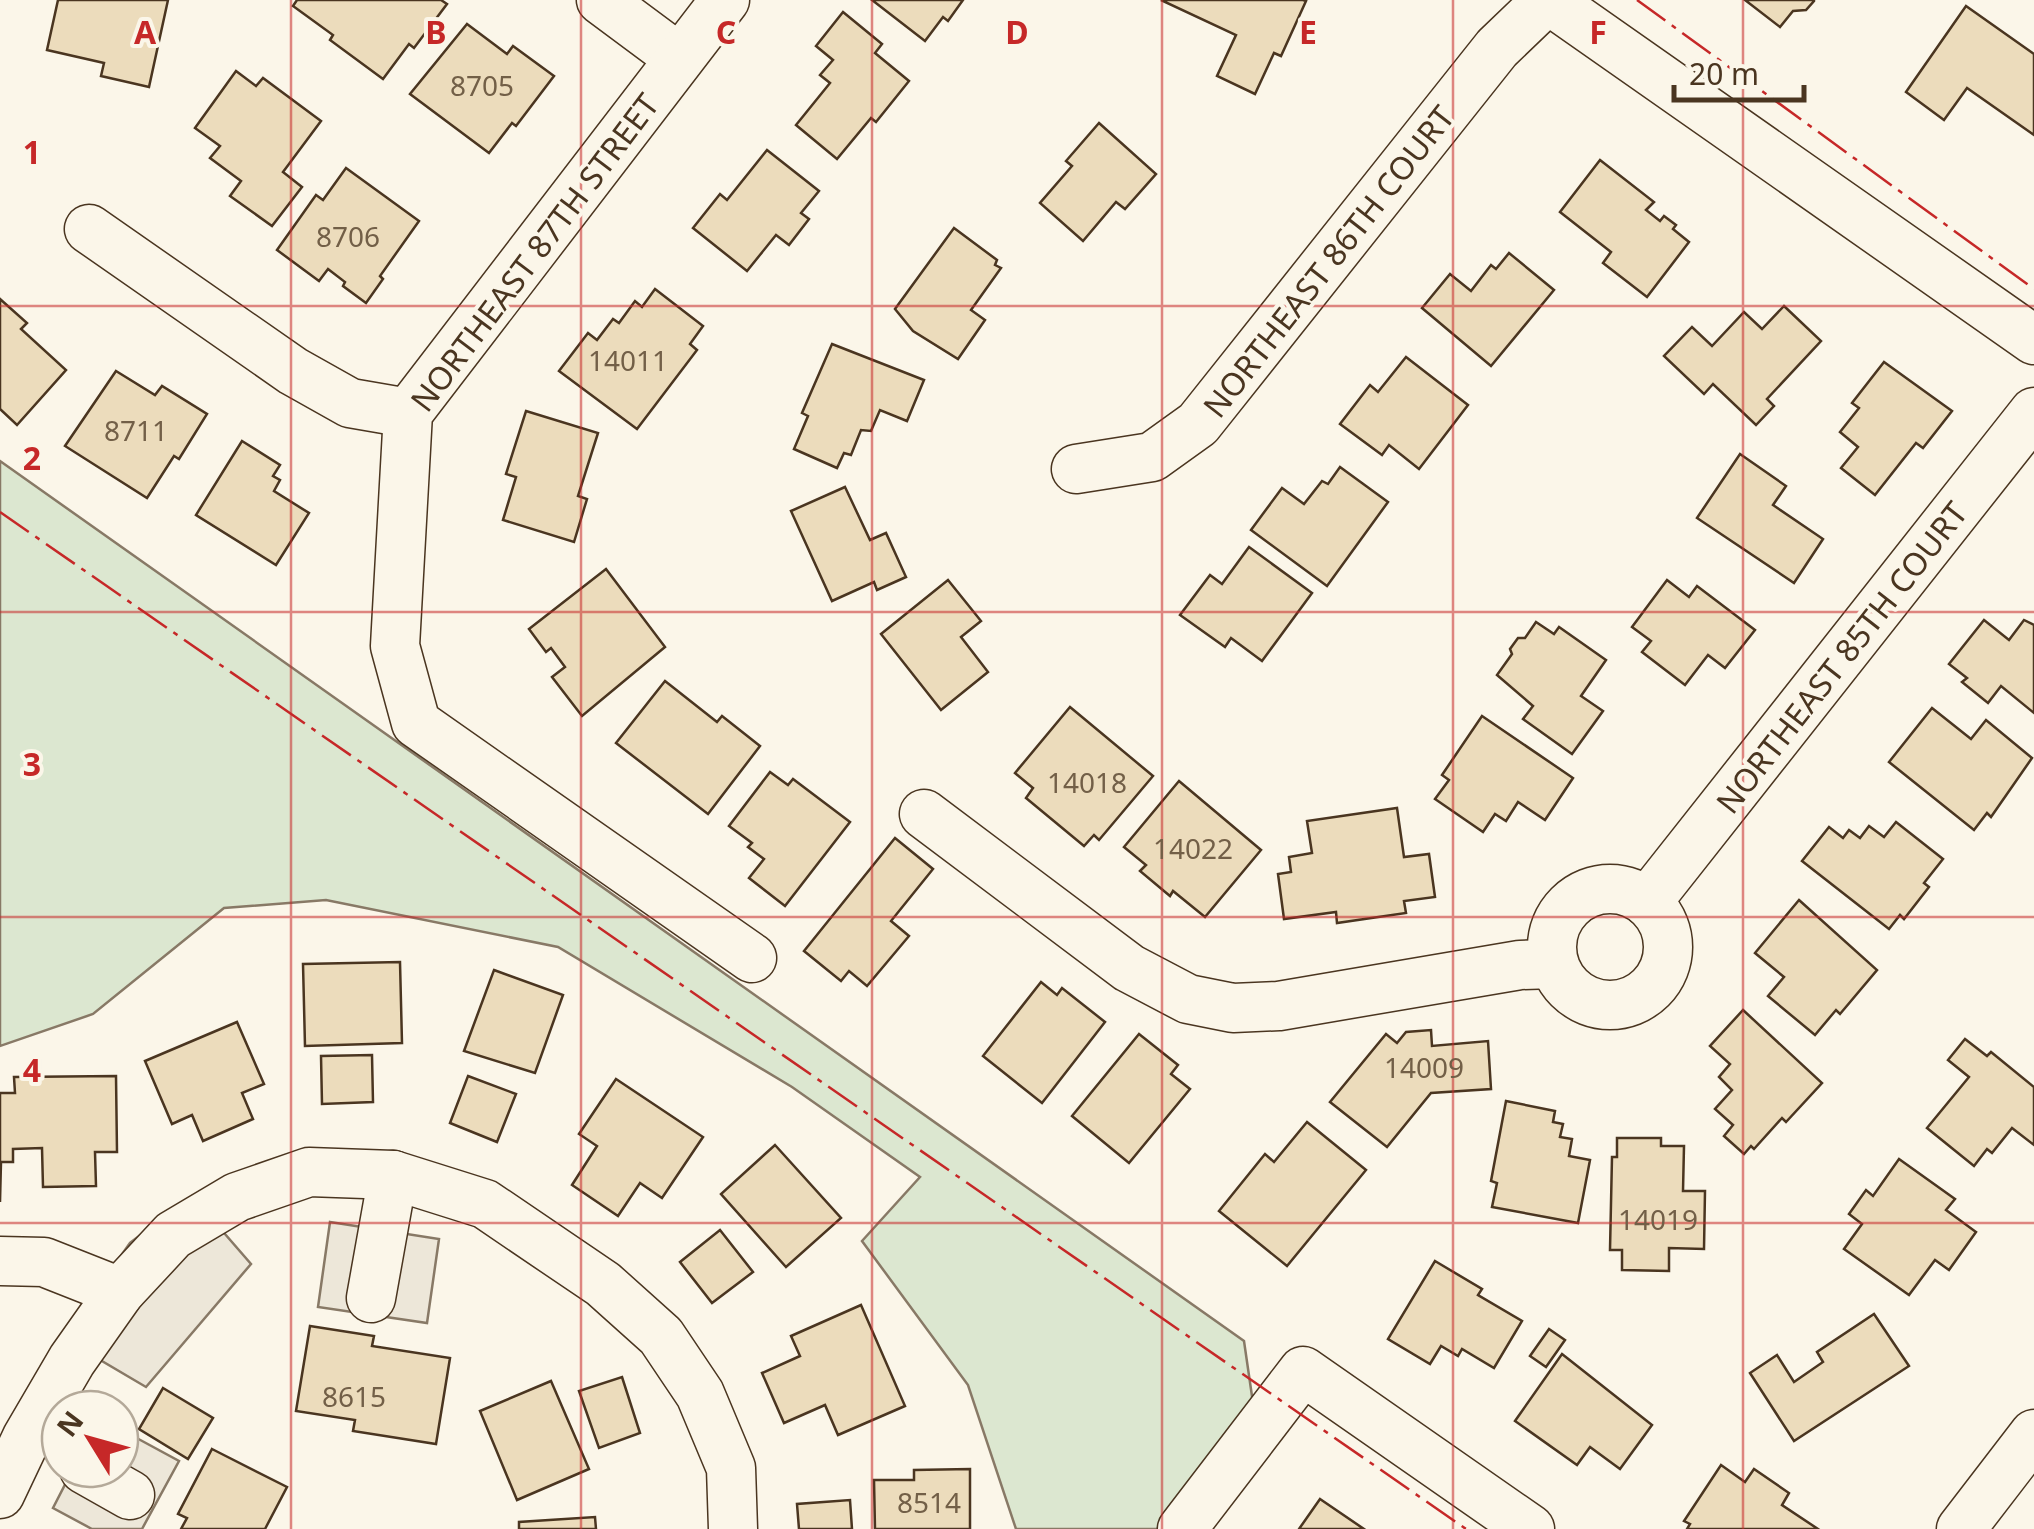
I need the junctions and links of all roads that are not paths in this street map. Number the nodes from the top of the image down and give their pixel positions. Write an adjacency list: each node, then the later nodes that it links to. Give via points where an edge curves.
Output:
1 (600, 0): 4 (street)
2 (725, 0): 4 (street, NORTHEAST 87TH STREET)
3 (1548, 0): 6 (street); 9 (street, NORTHEAST 86TH COURT, via 1497,48 1198,424 1152,457)
4 (679, 58): 8 (street, NORTHEAST 87TH STREET)
5 (90, 229): 8 (street, via 293,371 350,403)
6 (2034, 340)
7 (2034, 412): 11 (street, NORTHEAST 85TH COURT)
8 (408, 414): 12 (street, NORTHEAST 87TH STREET, via 395,646 416,723)
9 (1076, 470)
10 (924, 814): 13 (street, via 1129,968 1188,999 1233,1008 1280,1006)
11 (1648, 902): 13 (street, via 1612,888 1578,898 1556,928); 13 (street, via 1668,936 1668,956 1648,991 1611,1005 1591,1002 1562,980)
12 (752, 958)
13 (1554, 964)
14 (393, 1176): 16 (street, via 309,1172 238,1197 174,1235); 17 (street); 22 (street, via 485,1204 603,1284 661,1336 700,1394 731,1468)
15 (0, 1261): 16 (street, via 44,1262)
16 (120, 1292): 19 (street, via 72,1360)
17 (372, 1298)
18 (2034, 1434): 25 (street)
19 (19, 1462)
20 (118, 1489): 21 (street)
21 (130, 1496)
22 (733, 1529)
23 (1182, 1529): 24 (street, via 1304,1370)
24 (1530, 1529)
25 (1961, 1529)

